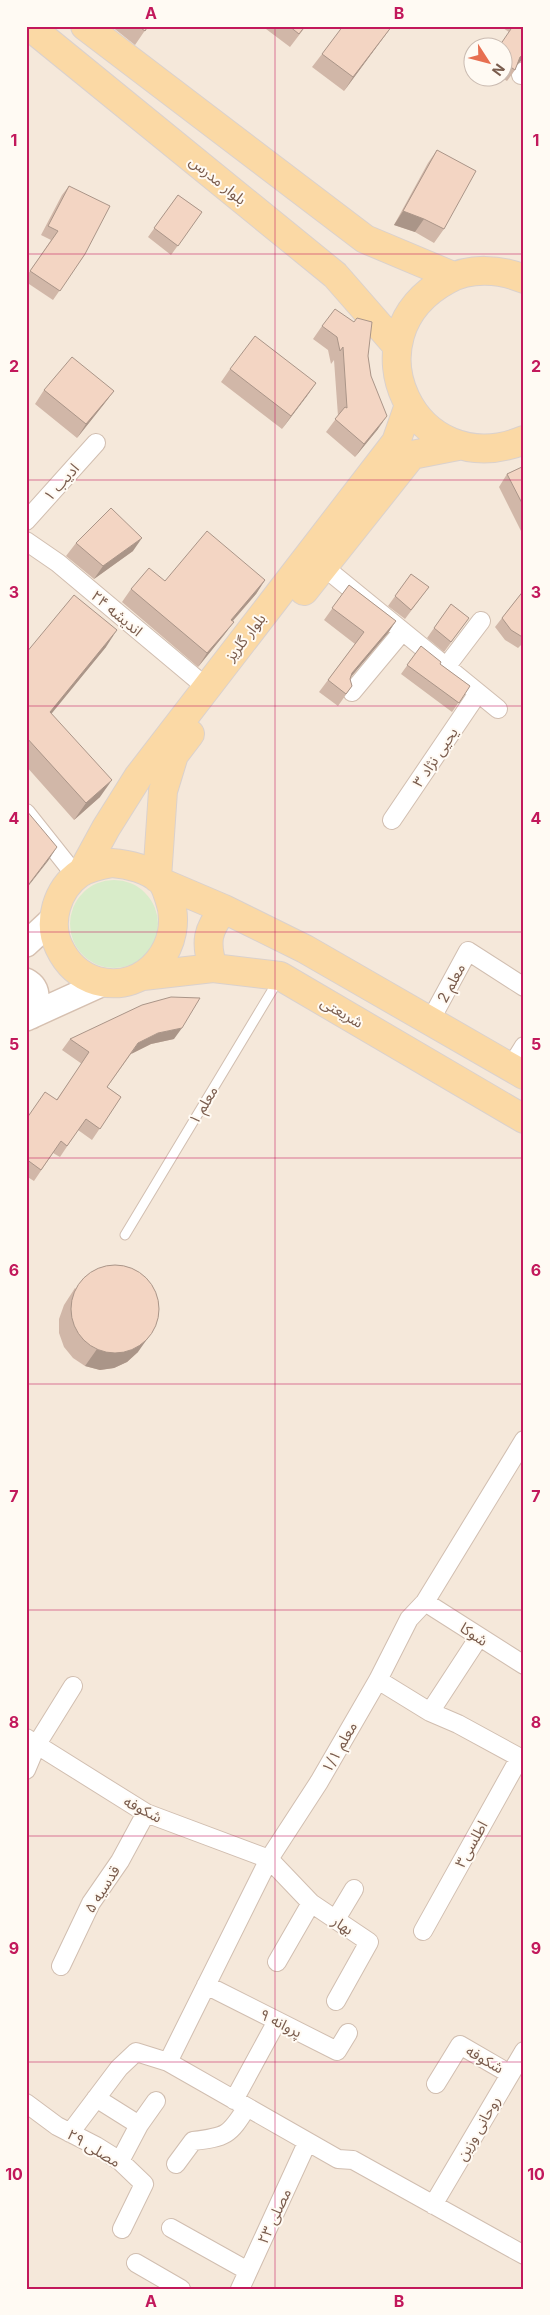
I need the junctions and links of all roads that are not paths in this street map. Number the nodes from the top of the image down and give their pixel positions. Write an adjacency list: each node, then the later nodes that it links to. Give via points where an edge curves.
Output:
1 (29, 26): 5 (main road, بلوار مدرس, via 335,275)
2 (85, 26): 3 (main road, via 365,239)
3 (453, 276): 4 (main road, via 476,271 500,271); 5 (main road, via 416,304 404,324)
4 (524, 279)
5 (397, 346): 6 (main road, via 396,371)
6 (409, 405): 9 (main road, via 416,417 435,435); 16 (main road, بلوار گلریز, via 396,442)
7 (524, 440): 9 (main road, via 508,447 484,450)
8 (96, 443): 10 (street, ادیب ۱)
9 (458, 446): 12 (main road, بلوار گلریز, via 412,456)
10 (26, 521)
11 (26, 541): 16 (street, اندیشه ۲۴)
12 (324, 567): 14 (street); 23 (main road, بلوار گلریز, via 174,755 163,791)
13 (481, 621): 15 (street)
14 (402, 632): 15 (street); 17 (street)
15 (446, 667): 18 (street)
16 (206, 687): 22 (main road, بلوار گلریز, via 138,777)
17 (352, 692)
18 (478, 693): 19 (street); 21 (street, یحیی نژاد ۳)
19 (498, 709)
20 (26, 814): 22 (street)
21 (392, 820)
22 (79, 874): 23 (main road, via 96,865 128,864); 25 (main road, via 61,896)
23 (160, 880): 24 (main road); 28 (main road, via 172,912 172,937 156,966)
24 (224, 909): 27 (main road, via 208,937); 34 (main road, via 305,949)
25 (54, 919): 26 (main road); 31 (main road, via 54,932 63,955 80,973)
26 (26, 944)
27 (213, 968): 28 (main road, شریعتی); 29 (main road, شریعتی)
28 (143, 976): 31 (main road, via 123,982)
29 (280, 976): 36 (main road, شریعتی); 37 (lane, معلم ۱)
30 (26, 981): 33 (main road, via 36,993 37,1002)
31 (103, 982): 33 (main road)
32 (524, 988): 34 (street, معلم 2, via 468,951)
33 (29, 1017)
34 (430, 1021): 35 (main road)
35 (519, 1062)
36 (524, 1118)
37 (125, 1235)
38 (524, 1440): 39 (street, معلم ۱/۱)
39 (425, 1602): 40 (street, شوکا); 42 (street, معلم ۱/۱, via 409,1619)
40 (479, 1638): 41 (street, شوکا); 44 (street)
41 (523, 1664)
42 (378, 1680): 44 (street); 49 (street, معلم ۱/۱, via 319,1782)
43 (73, 1686): 45 (street)
44 (430, 1712): 46 (street)
45 (32, 1741): 47 (street); 48 (street, شکوفه)
46 (522, 1759): 53 (street, اطلسی۳)
47 (26, 1770)
48 (146, 1813): 49 (street, شکوفه); 55 (street, قدسیه ۵, via 120,1861 91,1903)
49 (269, 1859): 51 (street, بهار); 56 (street, معلم ۱/۱)
50 (354, 1889): 52 (street)
51 (312, 1903): 52 (street, بهار); 54 (street)
52 (336, 1919): 57 (street, بهار, via 369,1942)
53 (423, 1931)
54 (277, 1962)
55 (61, 1966)
56 (206, 1985): 58 (street, پروانه ۹); 61 (street, معلم ۱/۱)
57 (336, 2001)
58 (277, 2021): 59 (street, پروانه ۹, via 337,2051); 67 (street)
59 (348, 2033)
60 (524, 2051): 62 (street, روحانی وزین)
61 (168, 2062): 64 (street, via 136,2052); 67 (street)
62 (510, 2074): 63 (street, شکوفه, via 460,2045); 73 (street, روحانی وزین)
63 (436, 2084)
64 (96, 2098): 68 (street); 69 (street)
65 (156, 2101): 68 (street)
66 (26, 2103): 69 (street, مصلی ۲۹)
67 (240, 2103): 70 (street); 72 (street, via 234,2129 219,2138 193,2141)
68 (139, 2126): 71 (street)
69 (70, 2133): 71 (street, مصلی ۲۹)
70 (307, 2143): 73 (street, via 338,2159 353,2160); 78 (street, مصلی ۲۳)
71 (120, 2162): 75 (street, مصلی ۲۹, via 144,2184)
72 (176, 2164)
73 (433, 2205): 76 (street)
74 (171, 2228): 78 (street)
75 (122, 2229)
76 (524, 2255)
77 (136, 2263): 79 (street)
78 (248, 2272): 80 (street, مصلی ۲۳)
79 (181, 2289)
80 (240, 2289)

